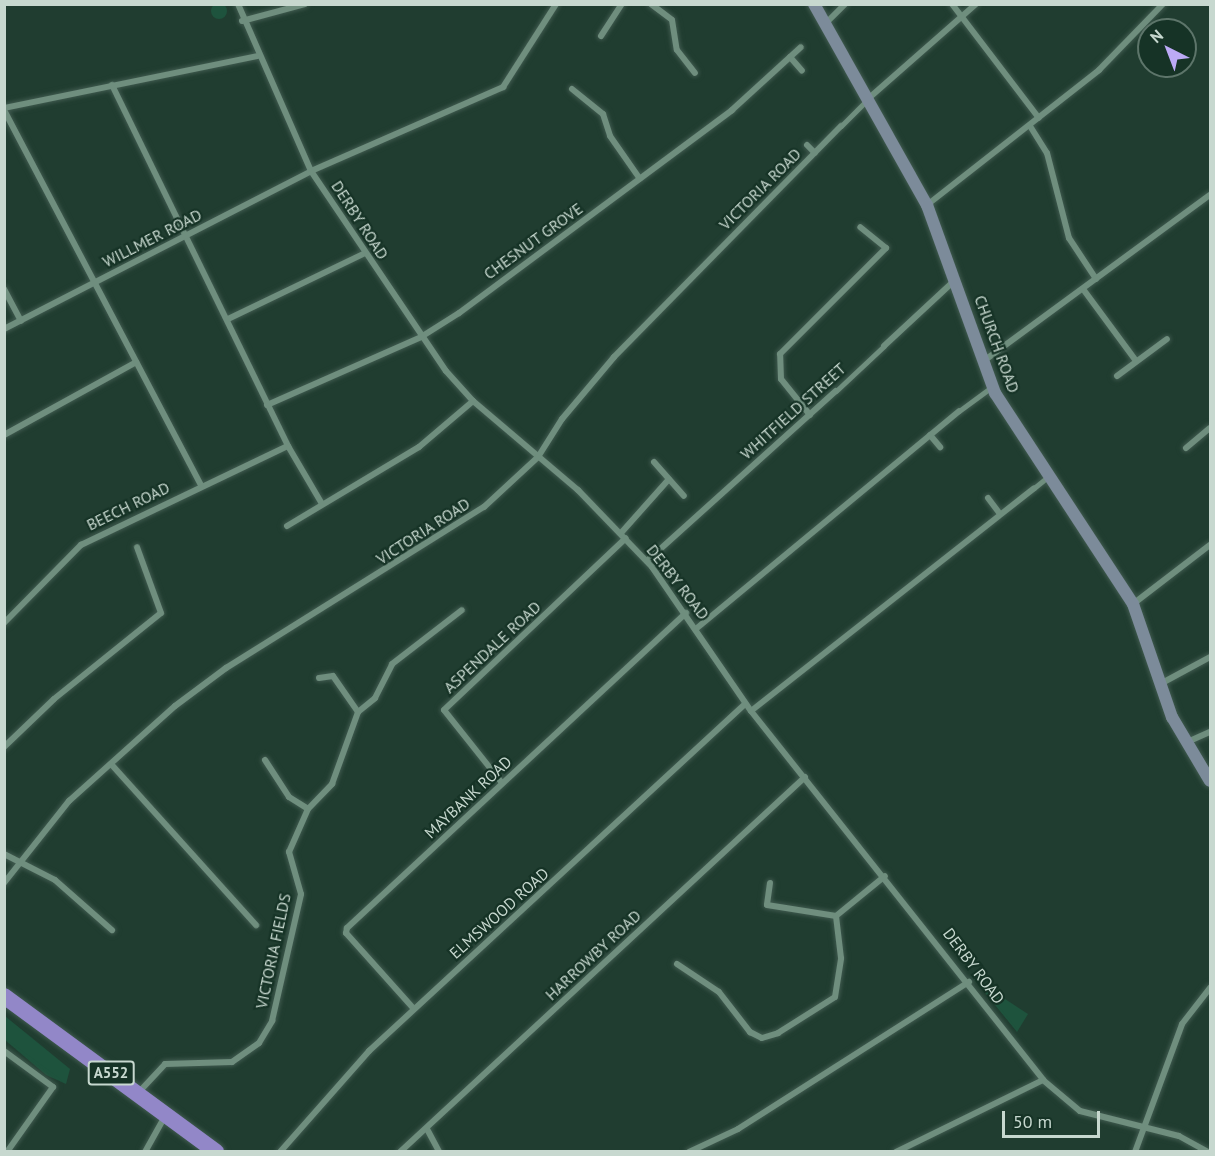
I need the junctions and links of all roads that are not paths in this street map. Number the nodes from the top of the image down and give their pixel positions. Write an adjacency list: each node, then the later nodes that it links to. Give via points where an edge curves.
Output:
1 (238, 4): 12 (street, DERBY ROAD)
2 (305, 4): 12 (street)
3 (556, 4): 29 (street, WILLMER ROAD, via 503,87)
4 (622, 4): 14 (street)
5 (651, 4): 19 (street, via 672,20 677,50)
6 (814, 4): 13 (main road, CHURCH ROAD)
7 (845, 4): 13 (street)
8 (952, 4): 11 (street)
9 (976, 4): 11 (street)
10 (1163, 4): 24 (street, via 1125,47)
11 (963, 18): 22 (street); 24 (street)
12 (242, 21): 16 (street, DERBY ROAD)
13 (823, 25): 22 (main road, CHURCH ROAD)
14 (601, 36)
15 (801, 46): 17 (street, CHESNUT GROVE)
16 (258, 56): 20 (street); 29 (street, DERBY ROAD)
17 (790, 57): 18 (street); 30 (street, CHESNUT GROVE, via 732,110)
18 (802, 70)
19 (695, 73)
20 (112, 85): 23 (street); 34 (street)
21 (572, 89): 30 (street, via 603,114 610,136)
22 (869, 98): 25 (street); 32 (main road, CHURCH ROAD)
23 (4, 109): 38 (street)
24 (1039, 118): 26 (street)
25 (841, 126): 28 (street, VICTORIA ROAD)
26 (1030, 126): 32 (street); 36 (street, via 1047,153 1070,238)
27 (807, 145): 28 (street, VICTORIA ROAD)
28 (815, 153): 63 (street, VICTORIA ROAD, via 614,357 562,419)
29 (312, 171): 34 (street, WILLMER ROAD); 35 (street, DERBY ROAD)
30 (640, 178): 44 (street, CHESNUT GROVE)
31 (1210, 195): 36 (street)
32 (927, 205): 37 (main road, CHURCH ROAD)
33 (860, 226): 56 (street, via 886,248 780,354 781,379)
34 (188, 235): 38 (street, WILLMER ROAD); 41 (street)
35 (365, 253): 41 (street); 44 (street, DERBY ROAD)
36 (1096, 279): 40 (street)
37 (956, 280): 46 (street, WHITFIELD STREET); 47 (main road, CHURCH ROAD)
38 (95, 283): 42 (street, WILLMER ROAD); 49 (street)
39 (4, 289): 42 (street)
40 (1083, 289): 47 (street); 48 (street)
41 (228, 319): 54 (street)
42 (21, 321): 43 (street, WILLMER ROAD)
43 (4, 329)
44 (421, 337): 53 (street, DERBY ROAD); 54 (street, CHESNUT GROVE)
45 (1167, 339): 48 (street)
46 (884, 346): 52 (street, WHITFIELD STREET)
47 (985, 360): 51 (main road, CHURCH ROAD)
48 (1136, 361): 50 (street)
49 (136, 362): 58 (street); 67 (street)
50 (1117, 376)
51 (993, 386): 55 (street); 65 (main road, CHURCH ROAD)
52 (836, 391): 56 (street, WHITFIELD STREET)
53 (473, 401): 63 (street, DERBY ROAD); 71 (street, via 419,447)
54 (267, 405): 60 (street)
55 (959, 411): 59 (street)
56 (810, 415): 77 (street, WHITFIELD STREET)
57 (1210, 428): 62 (street)
58 (4, 435)
59 (930, 435): 61 (street); 82 (street)
60 (288, 446): 67 (street, BEECH ROAD); 71 (street)
61 (940, 447)
62 (1186, 448)
63 (538, 458): 74 (street, DERBY ROAD); 93 (street, VICTORIA ROAD, via 484,507 226,668)
64 (654, 462): 66 (street)
65 (1048, 476): 68 (street); 78 (main road, CHURCH ROAD, via 1097,542)
66 (669, 479): 69 (street); 74 (street)
67 (201, 486): 81 (street, BEECH ROAD, via 81,545)
68 (1034, 488): 72 (street)
69 (684, 496)
70 (988, 498): 72 (street)
71 (322, 504): 73 (street)
72 (1000, 514): 87 (street)
73 (287, 526)
74 (623, 536): 77 (street, DERBY ROAD); 96 (street, ASPENDALE ROAD, via 444,710)
75 (1210, 545): 78 (street)
76 (137, 547): 91 (street, via 161,613 54,699)
77 (647, 561): 80 (street, DERBY ROAD)
78 (1133, 604): 85 (main road, CHURCH ROAD)
79 (462, 610): 88 (street, VICTORIA FIELDS, via 402,651 375,698)
80 (686, 613): 82 (street, DERBY ROAD); 96 (street, MAYBANK ROAD)
81 (4, 623)
82 (697, 628): 86 (street, DERBY ROAD)
83 (1210, 657): 85 (street)
84 (319, 678): 88 (street, via 333,676)
85 (1162, 683): 90 (main road, CHURCH ROAD)
86 (745, 704): 87 (street, DERBY ROAD); 110 (street, ELMSWOOD ROAD)
87 (750, 711): 94 (street, DERBY ROAD)
88 (358, 712): 97 (street, VICTORIA FIELDS, via 332,784)
89 (1210, 732): 90 (street)
90 (1185, 743): 95 (main road, CHURCH ROAD)
91 (4, 747)
92 (265, 760): 97 (street, via 289,797)
93 (111, 764): 99 (street, VICTORIA ROAD); 104 (street)
94 (804, 777): 100 (street, DERBY ROAD); 115 (street, HARROWBY ROAD)
95 (1210, 781)
96 (502, 783): 110 (street, MAYBANK ROAD, via 347,927 346,933)
97 (308, 809): 113 (street, VICTORIA FIELDS, via 289,852 301,894 272,1021 240,1058 165,1064)
98 (4, 854): 99 (street)
99 (18, 860): 101 (street, VICTORIA ROAD); 105 (street, via 55,880)
100 (885, 876): 103 (street); 107 (street, DERBY ROAD)
101 (4, 883)
102 (771, 883): 103 (street, via 767,905)
103 (836, 916): 106 (street, via 841,958 835,997 778,1034 762,1038 750,1032 719,992)
104 (256, 925)
105 (112, 930)
106 (677, 964)
107 (969, 982): 112 (street, DERBY ROAD); 123 (street, via 738,1129)
108 (1210, 988): 116 (street, via 1182,1024)
109 (4, 996): 113 (highway, A552)
110 (414, 1009): 120 (street, ELMSWOOD ROAD, via 330,1091)
111 (4, 1051): 117 (street, via 53,1087)
112 (1043, 1080): 116 (street, DERBY ROAD, via 1080,1111); 124 (street)
113 (139, 1092): 114 (highway, A552)
114 (167, 1113): 118 (street); 119 (highway, A552)
115 (427, 1129): 121 (street, HARROWBY ROAD); 122 (street)
116 (1147, 1129): 125 (street); 126 (street, DERBY ROAD)
117 (7, 1152)
118 (145, 1152)
119 (216, 1152)
120 (280, 1152)
121 (400, 1152)
122 (439, 1152)
123 (688, 1152)
124 (896, 1152)
125 (1135, 1152)
126 (1208, 1152)

